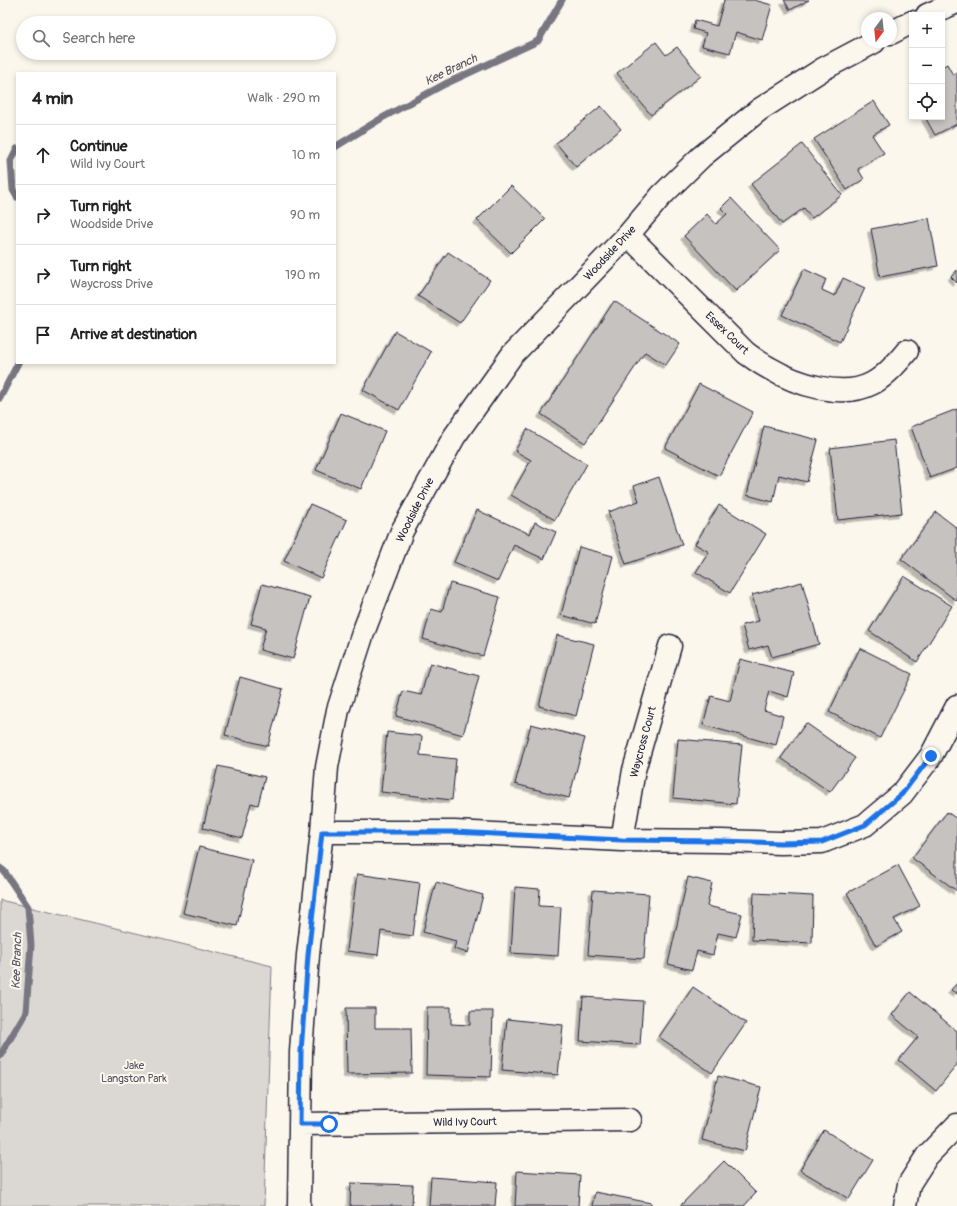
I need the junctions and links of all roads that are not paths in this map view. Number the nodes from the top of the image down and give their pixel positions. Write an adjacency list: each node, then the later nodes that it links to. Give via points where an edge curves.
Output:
1 (957, 2): 2 (street)
2 (934, 12)
3 (909, 24): 4 (street)
4 (897, 30)
5 (863, 48): 6 (street, Woodside Drive, via 823,69 759,110 701,157)
6 (628, 235): 7 (street, Essex Court, via 746,353 792,380 835,390 853,390 872,384 894,367); 10 (street, Woodside Drive, via 512,355 454,437 402,531 363,633 338,710 327,767)
7 (907, 351)
8 (670, 646): 11 (street, Waycross Court, via 634,770)
9 (957, 706): 11 (street, via 931,756 902,794 865,825 822,842)
10 (322, 832): 11 (street, via 454,832); 13 (street, Woodside Drive, via 308,955 301,1052)
11 (622, 840)
12 (630, 1120): 13 (street, Wild Ivy Court)
13 (300, 1124): 15 (street, Woodside Drive)
14 (957, 1125): 16 (street, via 927,1156 909,1184)
15 (299, 1206)
16 (905, 1206)

